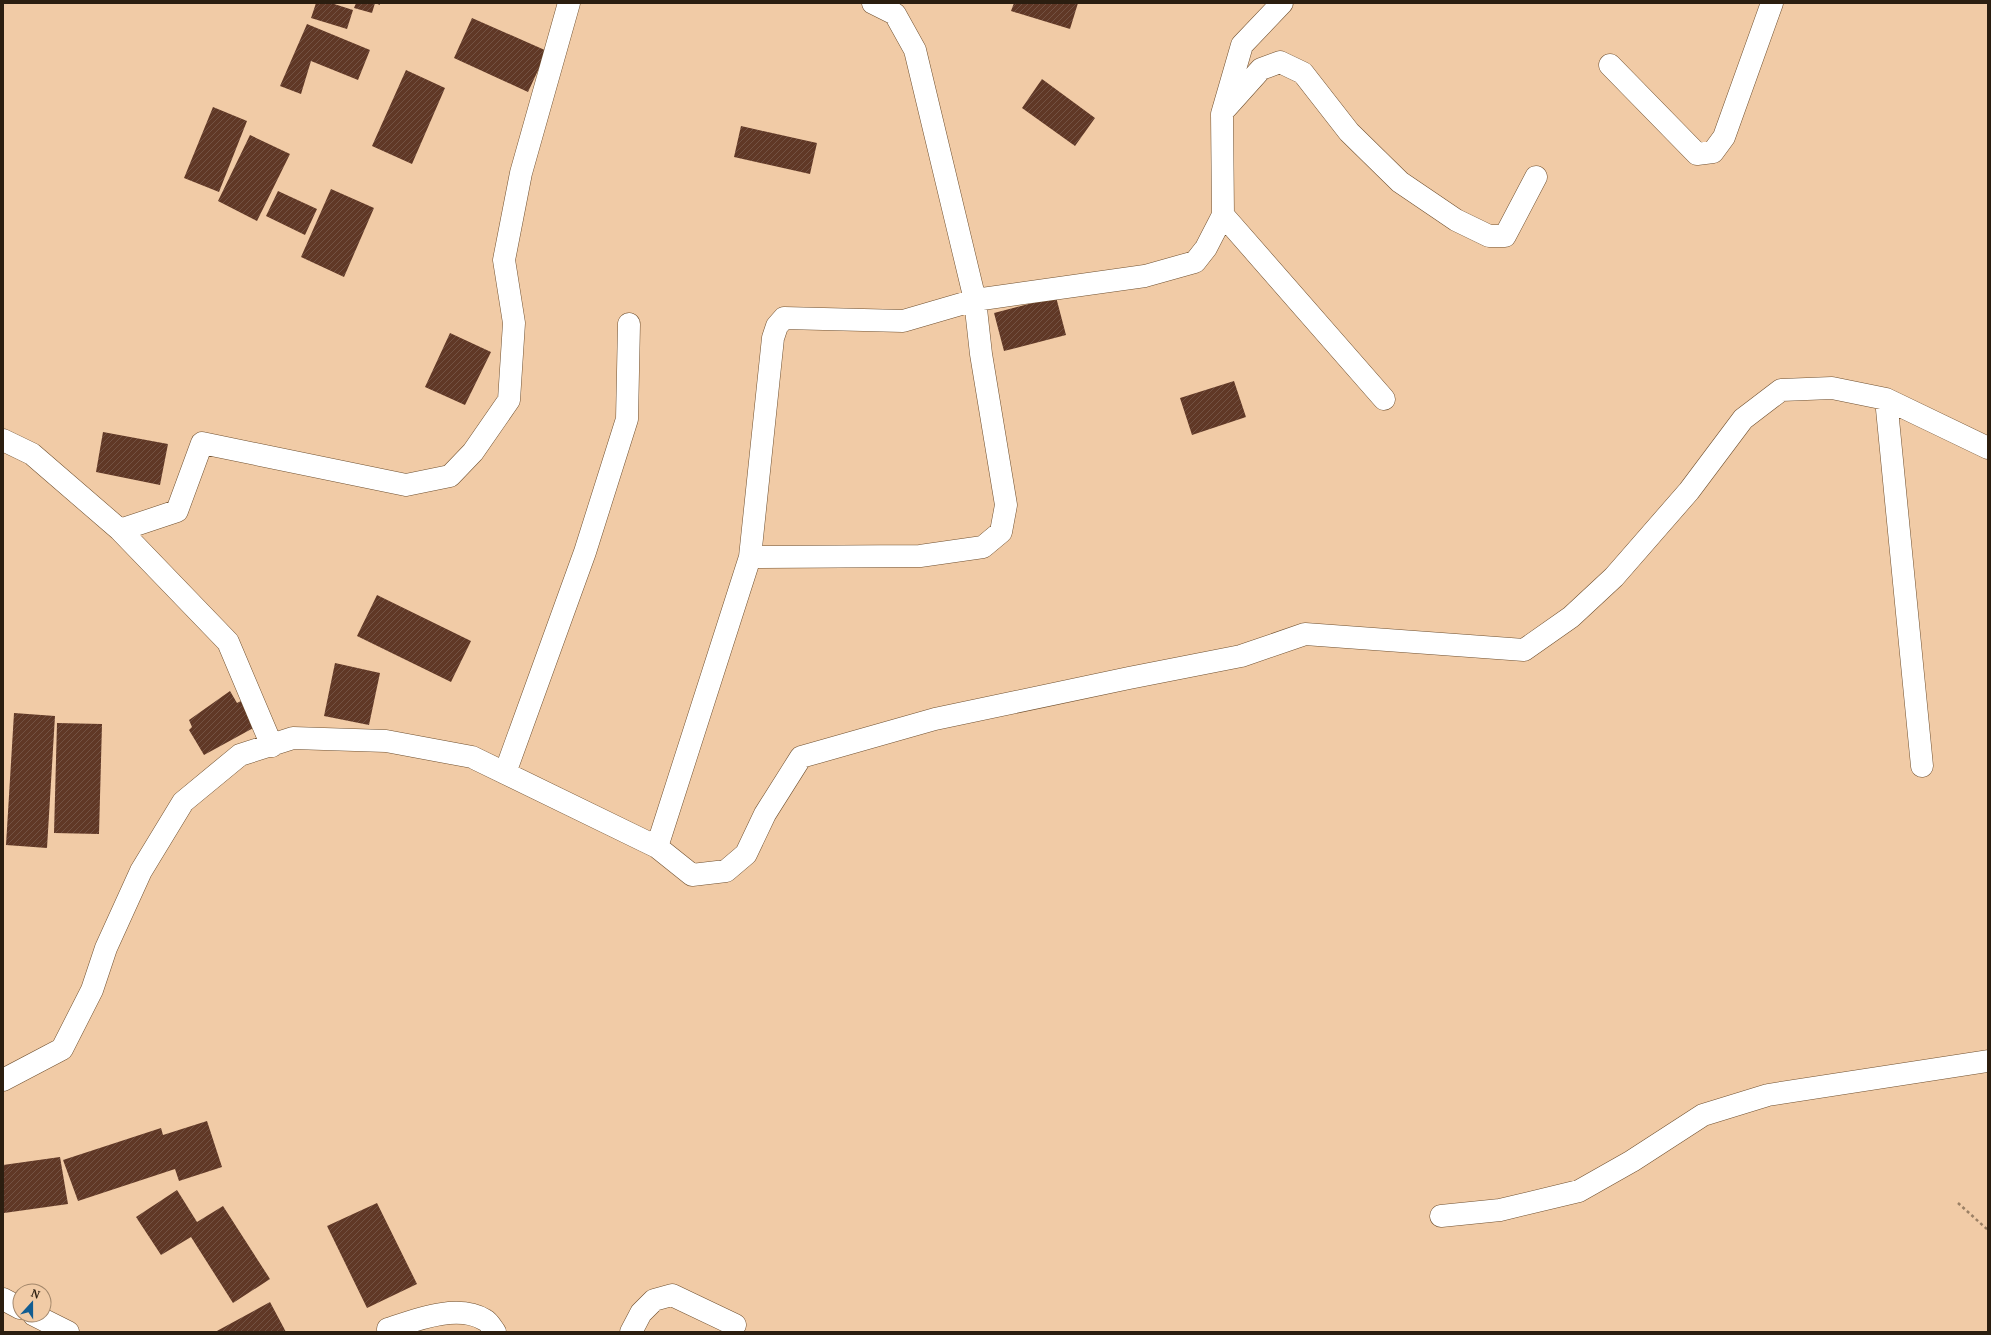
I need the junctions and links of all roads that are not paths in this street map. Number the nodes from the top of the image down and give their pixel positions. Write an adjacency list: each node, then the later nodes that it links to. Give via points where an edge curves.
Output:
1 (569, 3): 15 (street, via 521,173 504,260 514,323 509,400 473,452 450,476 406,485 202,443 177,511)
2 (873, 3): 9 (street, via 895,14 915,50)
3 (1282, 3): 6 (street, via 1242,45)
4 (1772, 3): 5 (street, via 1724,137 1713,152 1697,154)
5 (1610, 65)
6 (1222, 114): 7 (street, via 1260,69 1280,62 1303,73 1349,132 1400,182 1456,220 1489,236 1505,236); 8 (street)
7 (1536, 177)
8 (1223, 215): 9 (street, via 1206,248 1194,262 1144,276); 11 (street)
9 (975, 300): 16 (street, via 902,321 784,318 773,338); 16 (street, via 981,354 1006,505 1001,532 983,548 920,556)
10 (629, 324): 19 (street, via 626,419 585,552)
11 (1384, 399)
12 (1886, 399): 14 (street); 18 (street); 20 (street, via 1832,388 1781,390 1743,419 1689,491 1614,577 1571,617 1524,650 1305,634 1241,656 935,719 801,757 765,814 746,854 726,871 692,875)
13 (3, 440): 15 (street, via 32,454)
14 (1988, 448)
15 (120, 530): 17 (street, via 228,642)
16 (750, 557): 20 (street)
17 (272, 746): 19 (street, via 292,738 386,741 472,757); 22 (street, via 240,755 183,802 141,871 106,948 92,990 62,1049)
18 (1922, 766)
19 (505, 773): 20 (street)
20 (657, 847)
21 (1988, 1061): 23 (street, via 1768,1095 1703,1115 1632,1161 1579,1191 1500,1210)
22 (3, 1080)
23 (1441, 1216)
24 (50, 1323): 27 (street)
25 (735, 1325): 29 (street, via 672,1296 654,1300 641,1313)
26 (388, 1329): 28 (street, via 438,1313 468,1314 486,1320)
27 (68, 1332)
28 (495, 1332)
29 (631, 1332)

